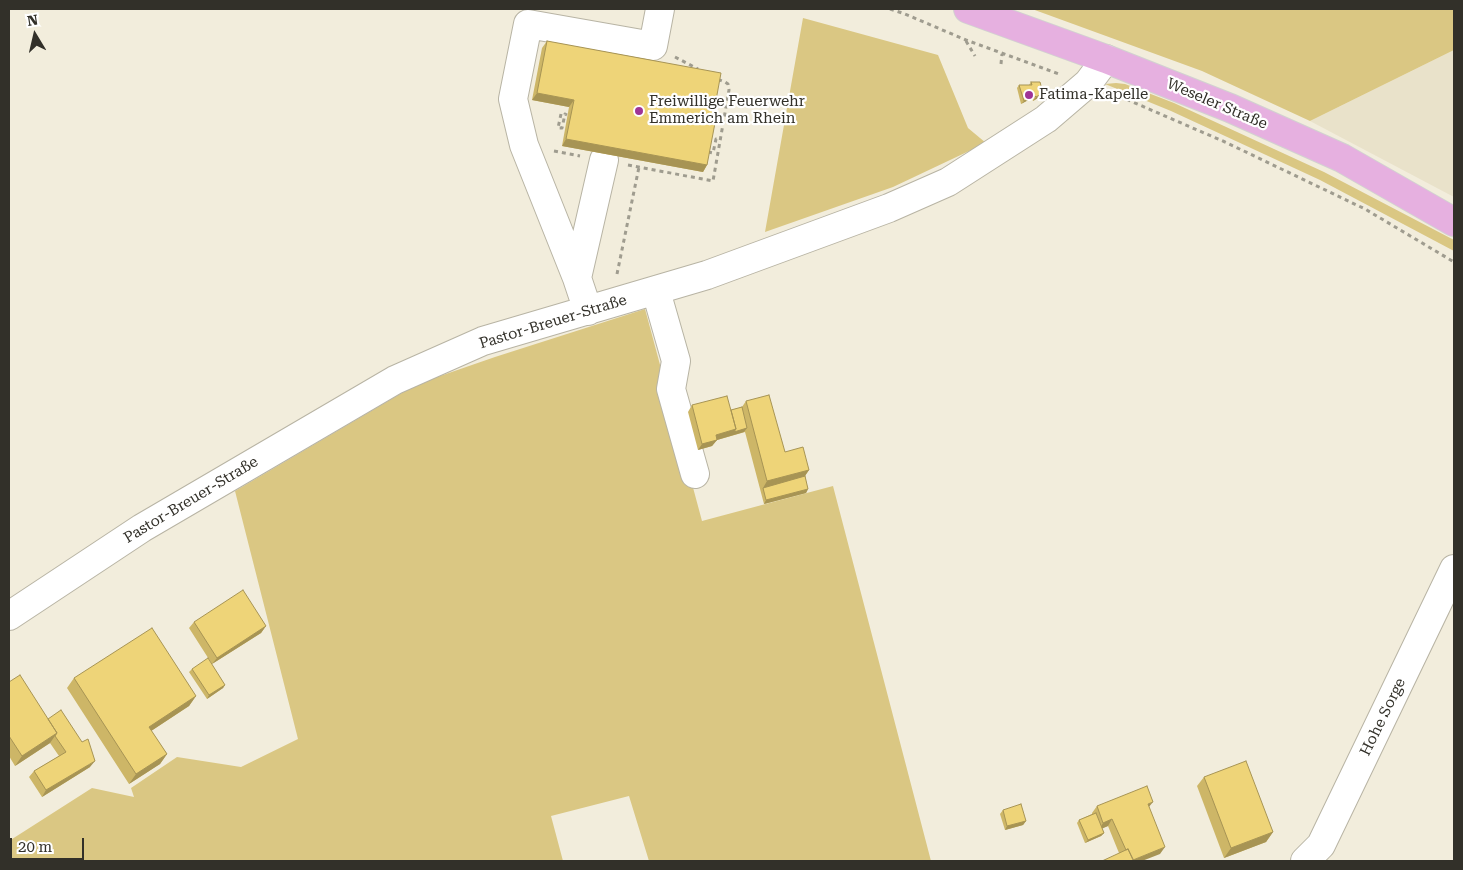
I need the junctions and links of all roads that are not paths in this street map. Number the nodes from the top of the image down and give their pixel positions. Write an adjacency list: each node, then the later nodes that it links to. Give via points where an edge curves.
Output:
1 (660, 9): 6 (street, via 653,46 528,24 513,99 524,145)
2 (968, 9): 3 (main road, Weseler Straße)
3 (1106, 59): 5 (main road, Weseler Straße, via 1230,108 1342,158); 7 (street, Pastor-Breuer-Straße, via 1088,83 1046,119 948,182 889,208)
4 (604, 160): 6 (street)
5 (1454, 222)
6 (577, 278): 8 (street)
7 (656, 291): 8 (street, Pastor-Breuer-Straße); 9 (street, via 676,361 671,389)
8 (588, 311): 11 (street, Pastor-Breuer-Straße, via 483,341 395,380 142,528)
9 (695, 474)
10 (1454, 569): 12 (street, Hohe Sorge, via 1321,846)
11 (9, 616)
12 (1306, 861)

